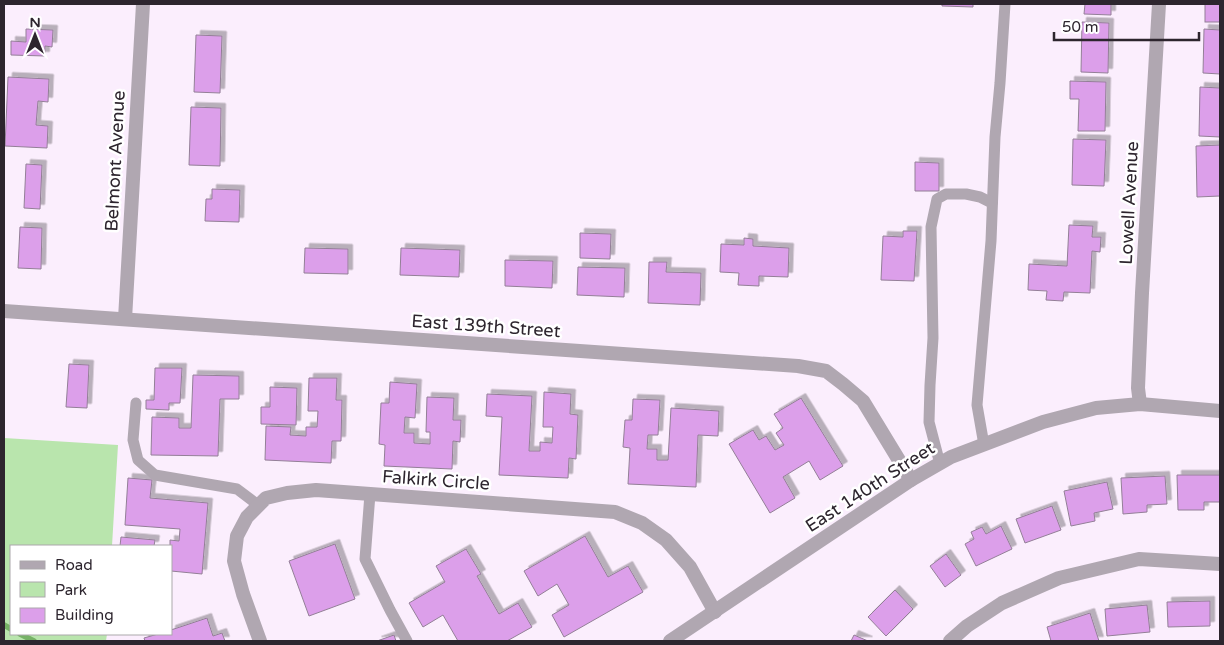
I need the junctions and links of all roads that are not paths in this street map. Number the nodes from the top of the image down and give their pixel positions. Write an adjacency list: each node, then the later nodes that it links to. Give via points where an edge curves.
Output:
1 (143, 4): 6 (street, Belmont Avenue)
2 (1004, 4): 4 (lane)
3 (1159, 4): 8 (street, Lowell Avenue, via 1142,293)
4 (992, 204): 10 (lane, via 977,405); 11 (lane, via 980,197 946,194 937,199 931,227 929,422)
5 (4, 311): 6 (street, East 139th Street)
6 (125, 320): 12 (street, East 139th Street, via 798,366 826,371 863,401)
7 (136, 403): 14 (lane, via 133,440 138,460 155,474 237,489)
8 (1140, 404): 9 (street); 10 (street, East 140th Street, via 1096,408 1043,422)
9 (1220, 411)
10 (984, 445): 11 (street, East 140th Street)
11 (940, 464): 12 (street, East 140th Street)
12 (911, 480): 16 (street, East 140th Street)
13 (370, 494): 14 (street, Falkirk Circle, via 316,490 287,493 266,498); 16 (street, Falkirk Circle, via 615,512 642,523 666,540 690,567); 18 (lane, via 365,559)
14 (258, 506): 17 (street, Falkirk Circle, via 247,517 237,536 234,561)
15 (1220, 564): 20 (street, via 1139,559 1058,578 1002,603)
16 (715, 612): 19 (street, East 140th Street)
17 (260, 641)
18 (407, 641)
19 (670, 641)
20 (950, 641)

